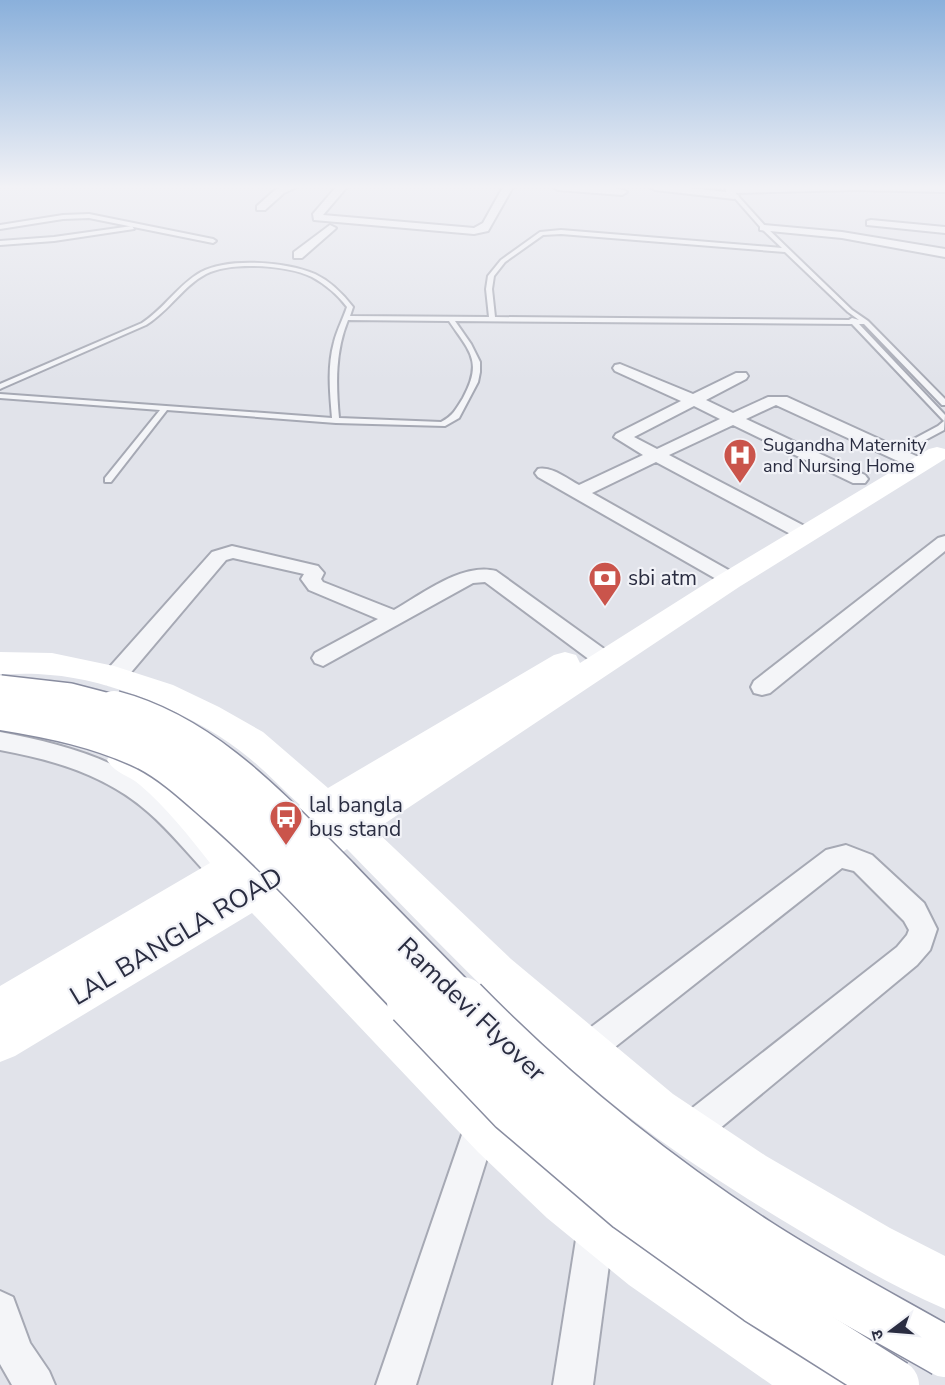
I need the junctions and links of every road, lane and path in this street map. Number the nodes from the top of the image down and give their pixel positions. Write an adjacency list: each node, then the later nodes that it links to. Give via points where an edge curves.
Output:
1 (302, 252): 4 (street)
2 (515, 252): 8 (lane, via 491,276)
3 (789, 252): 5 (lane)
4 (298, 255)
5 (850, 311): 9 (lane); 10 (lane)
6 (346, 318): 7 (lane); 13 (lane, via 350,307 345,300 311,275 270,267 222,267 203,273 155,318); 19 (lane, via 336,338 333,358)
7 (450, 318): 8 (lane); 19 (lane, via 477,362 475,382 454,418 441,424)
8 (492, 318): 9 (lane)
9 (853, 322): 10 (lane); 20 (lane)
10 (866, 322): 16 (lane)
11 (620, 368): 15 (street)
12 (741, 376): 15 (street)
13 (0, 387)
14 (0, 396): 17 (lane)
15 (693, 399): 18 (street); 22 (street, via 622,435 624,440)
16 (945, 402)
17 (163, 410): 19 (lane); 25 (lane)
18 (732, 419): 21 (street, via 773,400 782,400); 22 (street); 24 (street)
19 (336, 421)
20 (945, 421): 21 (lane)
21 (926, 454): 24 (main road); 27 (main road)
22 (657, 455): 26 (street); 27 (street)
23 (544, 472): 26 (street)
24 (859, 478): 27 (main road)
25 (108, 480)
26 (579, 492): 29 (street)
27 (795, 529): 29 (main road, LAL BANGLA ROAD)
28 (945, 542): 35 (street)
29 (723, 575): 31 (main road, LAL BANGLA ROAD)
30 (395, 618): 31 (street, via 468,577 489,575); 32 (street); 34 (street, via 316,586 311,570 224,553)
31 (598, 654): 40 (main road, LAL BANGLA ROAD)
32 (323, 658)
33 (0, 663): 34 (main road, via 52,664)
34 (114, 677): 40 (main road, via 162,693 251,741)
35 (762, 687)
36 (0, 690): 50 (highway, Ramdevi Flyover, bridge, via 70,698 126,713 192,745 239,780 285,822 506,1047 640,1160 757,1243)
37 (0, 711): 55 (highway, Ramdevi Flyover, bridge, via 67,722 119,739 177,770 255,838 522,1116 629,1207 758,1299)
38 (0, 723): 41 (main road, via 24,724 102,748 150,773 185,805)
39 (0, 741): 41 (street, via 34,747 111,774 156,804)
40 (338, 817): 41 (main road, LAL BANGLA ROAD); 44 (main road, via 496,973)
41 (239, 877): 42 (main road, LAL BANGLA ROAD); 43 (main road, LAL BANGLA ROAD); 45 (main road)
42 (0, 1008)
43 (0, 1041)
44 (585, 1051): 46 (main road); 46 (street, via 835,858 846,856 863,863 915,912 923,929 920,941 907,956)
45 (482, 1123): 47 (main road); 52 (street)
46 (689, 1132): 48 (main road, via 749,1173 872,1246)
47 (596, 1227): 53 (street); 54 (main road, via 790,1365)
48 (945, 1283)
49 (0, 1310): 51 (street, via 15,1354)
50 (945, 1352)
51 (35, 1385)
52 (396, 1385)
53 (573, 1385)
54 (825, 1385)
55 (894, 1385)

